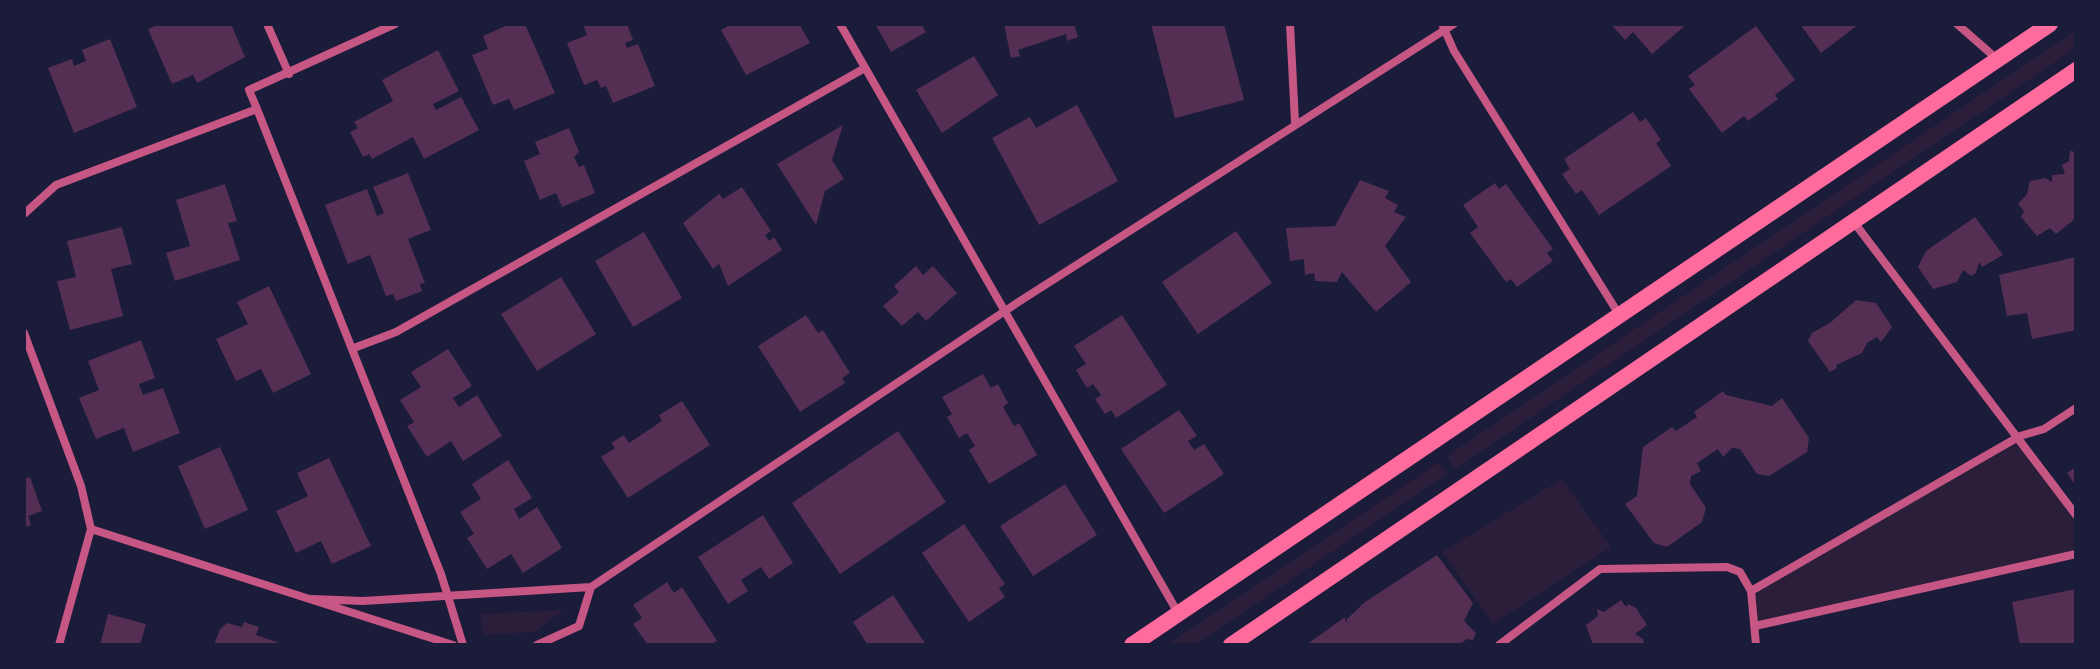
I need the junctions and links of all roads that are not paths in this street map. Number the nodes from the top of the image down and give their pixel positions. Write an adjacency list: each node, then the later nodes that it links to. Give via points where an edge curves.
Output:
1 (267, 24): 12 (street)
2 (395, 24): 12 (street)
3 (840, 24): 10 (street)
4 (1290, 24): 14 (street)
5 (1454, 24): 8 (street)
6 (1957, 24): 9 (street)
7 (2050, 24): 9 (main road)
8 (1444, 27): 14 (street); 18 (street)
9 (1997, 59): 18 (main road)
10 (865, 68): 17 (street); 20 (street, via 396,332)
11 (2076, 70): 16 (main road)
12 (289, 74): 13 (street, via 249,90)
13 (257, 109): 15 (street, via 56,185); 20 (street)
14 (1295, 122): 17 (street)
15 (24, 214)
16 (1853, 221): 22 (street); 37 (main road)
17 (1005, 311): 26 (street); 30 (street)
18 (1620, 316): 30 (main road)
19 (24, 333): 24 (street, via 81,486)
20 (354, 348): 28 (street)
21 (2076, 408): 22 (street, via 2044,429)
22 (2020, 436): 23 (street); 27 (street)
23 (2076, 515)
24 (91, 529): 29 (street); 32 (street)
25 (2076, 554): 31 (street)
26 (591, 587): 28 (street); 35 (street, via 579,626)
27 (1751, 591): 31 (street); 38 (street, via 1740,572 1727,567 1600,569)
28 (449, 594): 29 (street, via 363,601); 34 (street)
29 (299, 598): 33 (street)
30 (1178, 614): 36 (main road)
31 (1755, 626): 39 (street)
32 (59, 645)
33 (453, 645)
34 (463, 645)
35 (537, 645)
36 (1132, 645)
37 (1231, 645)
38 (1499, 645)
39 (1756, 645)

